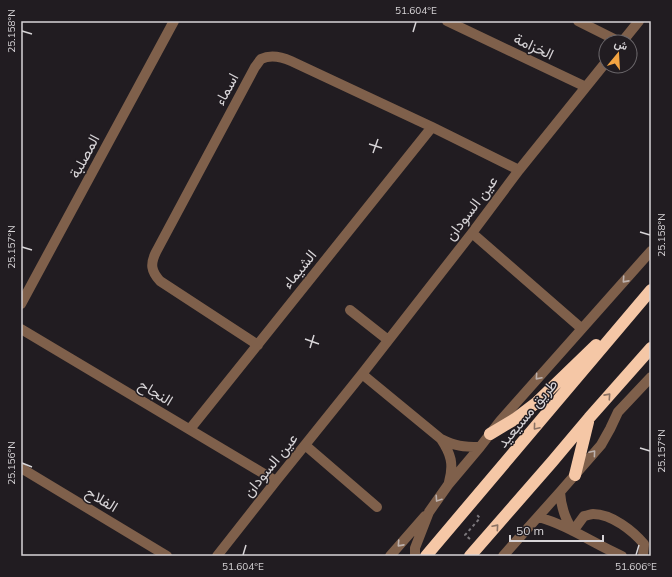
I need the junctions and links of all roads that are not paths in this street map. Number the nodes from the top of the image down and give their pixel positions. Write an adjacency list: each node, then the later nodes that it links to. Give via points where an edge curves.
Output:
1 (174, 21): 13 (street, المصلبة)
2 (447, 21): 8 (street, الخزامة)
3 (578, 21): 5 (street)
4 (639, 21): 6 (street)
5 (605, 34)
6 (628, 34)
7 (598, 72): 8 (street, عين السودان)
8 (586, 87): 10 (street, عين السودان)
9 (432, 127): 10 (street, اسماء); 21 (street, الشيماء); 21 (street, اسماء, via 282,57 271,56 261,60 254,67 152,259 152,268 160,281)
10 (519, 170): 11 (street, عين السودان)
11 (472, 233): 18 (street); 20 (street, عين السودان)
12 (651, 251): 18 (street, طريق مسيعيد, one-way to 18)
13 (25, 288): 16 (street, المصلبة)
14 (651, 290): 15 (highway, طريق مسيعيد)
15 (640, 303): 27 (highway, via 536,403); 45 (highway, طريق مسيعيد, one-way to 45)
16 (21, 304)
17 (352, 308): 20 (street)
18 (582, 328): 27 (street, طريق مسيعيد, one-way to 27)
19 (21, 329): 26 (street, النجاح)
20 (390, 338): 23 (street, عين السودان)
21 (258, 345): 26 (street, الشيماء)
22 (651, 348): 25 (highway, one-way to 22)
23 (362, 374): 28 (street); 29 (street, عين السودان)
24 (651, 376): 32 (street, one-way to 24, via 601,444 618,412)
25 (588, 418): 32 (highway); 40 (highway, one-way to 25)
26 (190, 430): 33 (street, النجاح)
27 (490, 434): 30 (street, طريق مسيعيد)
28 (441, 439): 30 (street, via 453,445); 34 (street, via 452,461 452,473)
29 (305, 445): 33 (street, عين السودان); 36 (street)
30 (480, 447): 34 (street, طريق مسيعيد)
31 (21, 468): 41 (street, الفلاح)
32 (575, 475): 35 (street)
33 (276, 481): 42 (street, عين السودان)
34 (448, 484): 37 (street, طريق مسيعيد, one-way to 37)
35 (560, 492): 38 (street); 39 (street, via 563,513)
36 (378, 507)
37 (429, 512): 43 (street, طريق مسيعيد, one-way to 43); 44 (street, طريق مسيعيد, via 415,548)
38 (538, 517): 39 (street); 46 (street)
39 (573, 531): 47 (street); 48 (street, via 584,516 606,516 638,537 644,544)
40 (474, 552)
41 (166, 556)
42 (217, 556)
43 (390, 556)
44 (415, 556)
45 (426, 556)
46 (503, 556)
47 (622, 556)
48 (643, 556)

